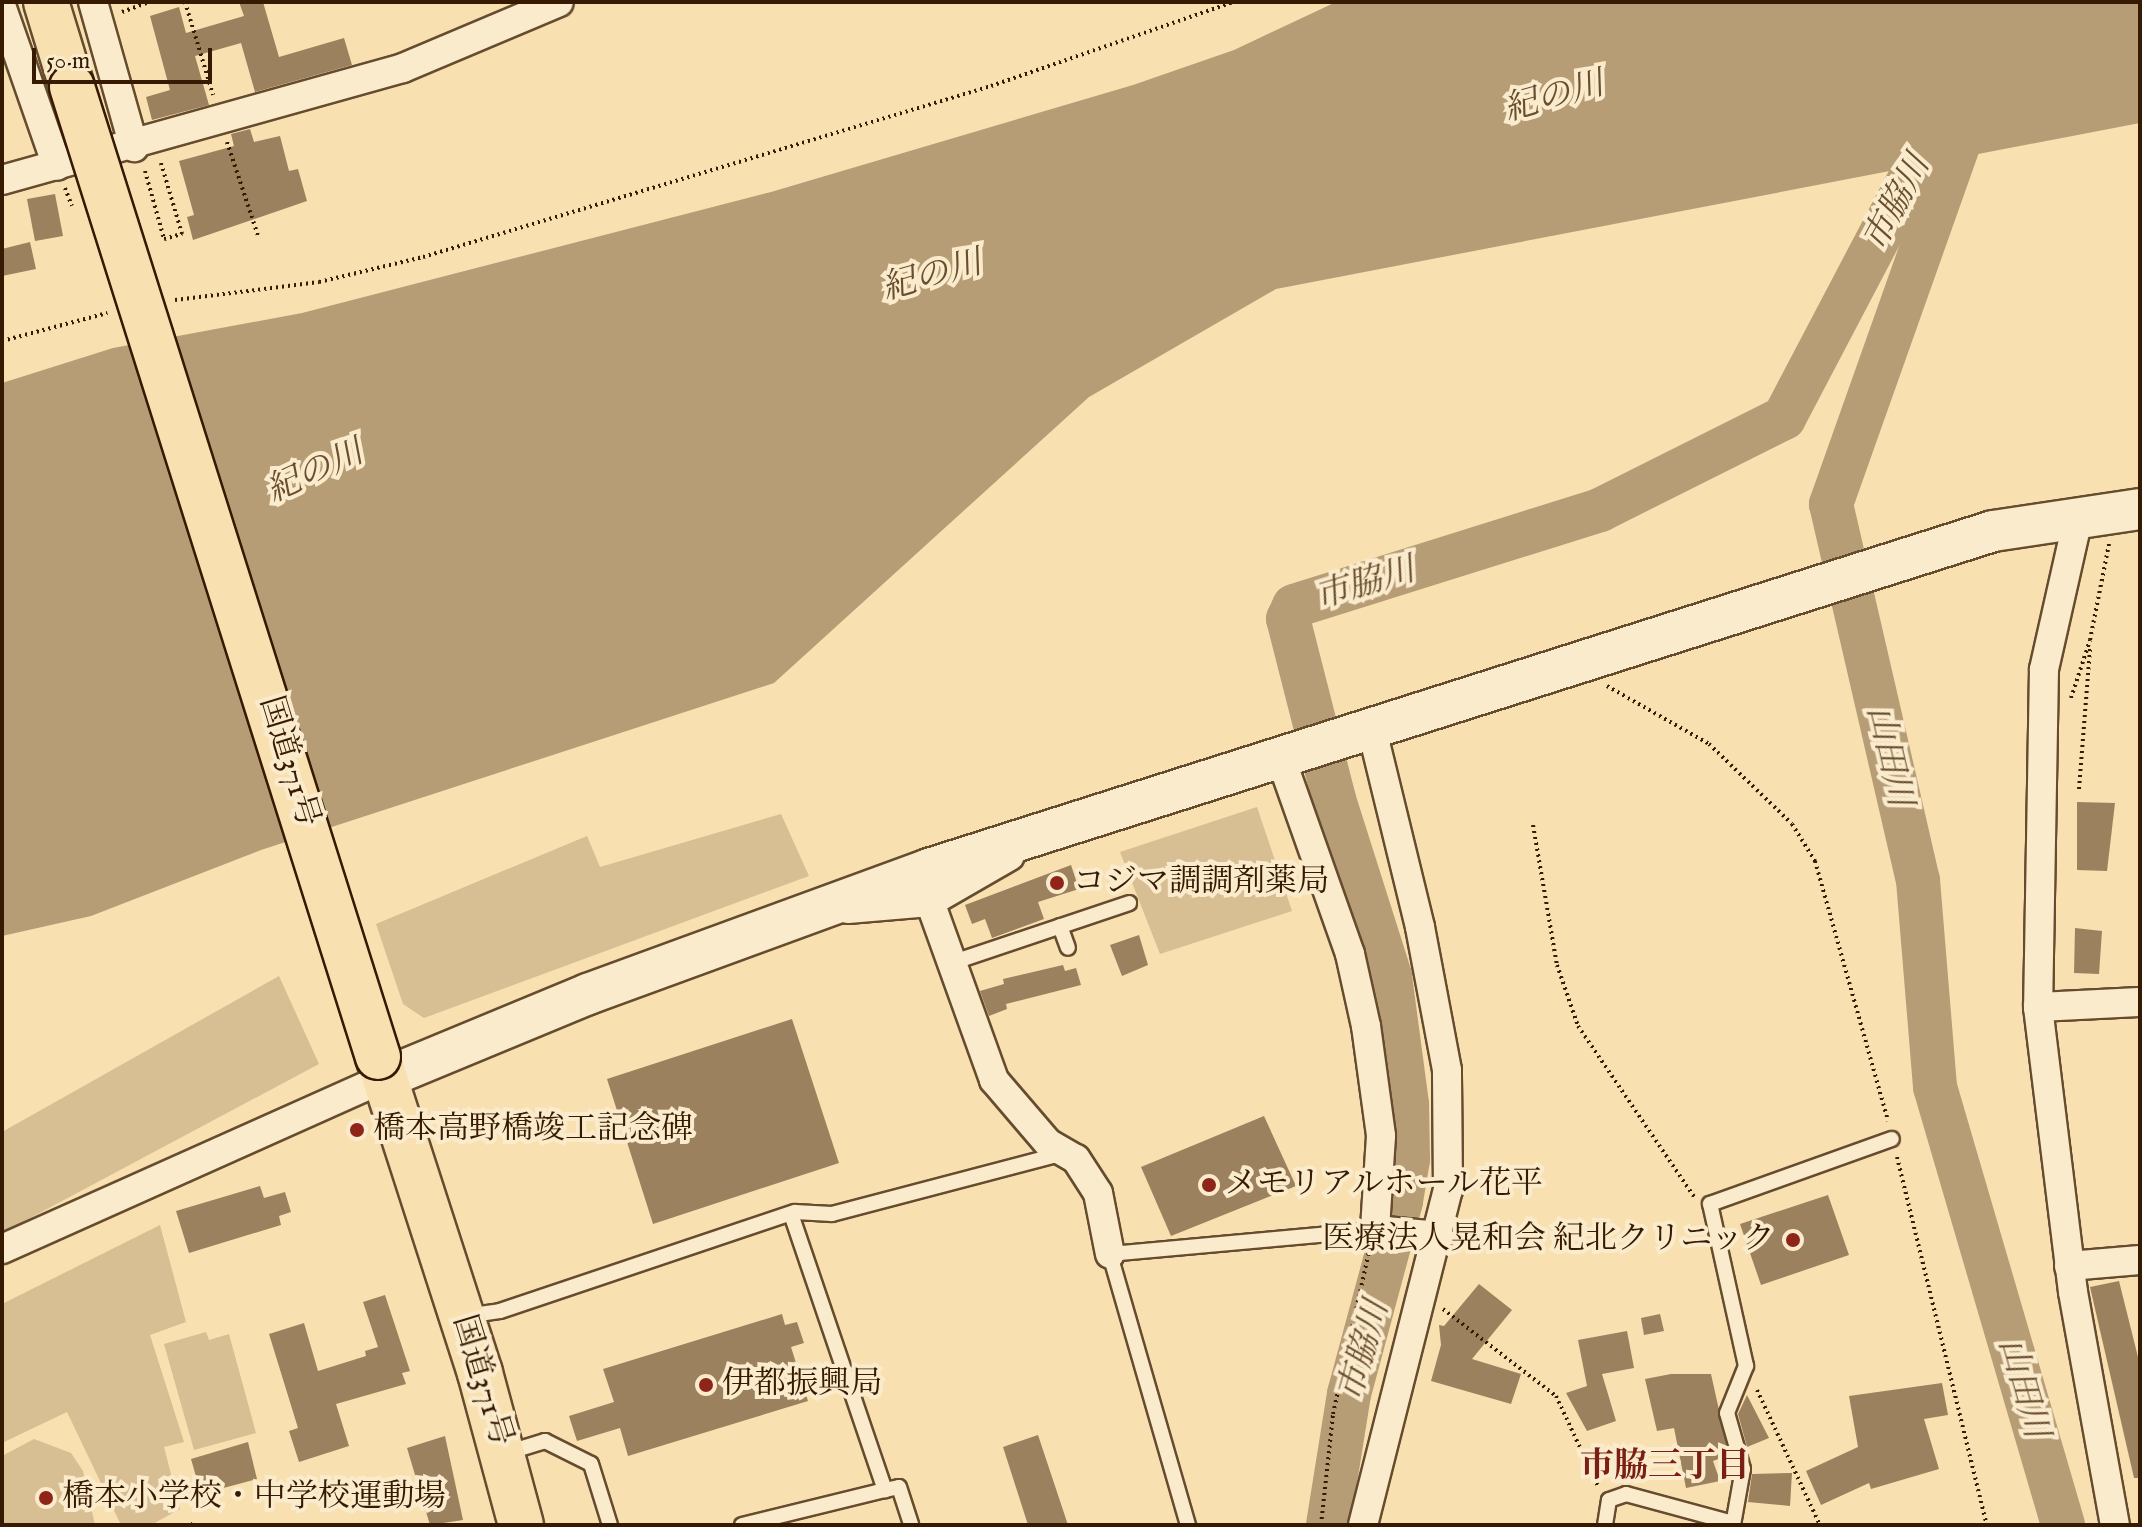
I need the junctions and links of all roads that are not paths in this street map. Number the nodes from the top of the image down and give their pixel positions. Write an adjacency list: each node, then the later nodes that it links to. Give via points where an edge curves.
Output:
1 (46, 2): 21 (highway, 国道371号, bridge)
2 (559, 2): 5 (street, via 403,68)
3 (2, 8): 6 (street)
4 (103, 9): 5 (street)
5 (144, 144): 6 (street)
6 (57, 166): 7 (street)
7 (2, 180)
8 (2079, 514): 9 (street); 10 (street, via 1993,531); 20 (street, via 2044,669)
9 (2130, 522)
10 (1372, 730): 11 (street); 26 (street, via 1420,927 1447,1070 1448,1190)
11 (1281, 759): 12 (street); 25 (street, via 1350,954 1366,1026 1381,1136)
12 (1058, 829): 13 (street); 15 (street)
13 (930, 902): 15 (street); 18 (street)
14 (1129, 903): 16 (lane)
15 (811, 912): 21 (street)
16 (1060, 926): 17 (lane); 18 (lane)
17 (1068, 948)
18 (951, 963): 23 (street, via 994,1080)
19 (2140, 1002): 20 (street)
20 (2038, 1007): 29 (street)
21 (382, 1067): 27 (street); 31 (highway, 国道371号)
22 (1892, 1139): 34 (lane, via 1710,1204 1746,1366 1727,1413 1743,1469)
23 (1060, 1154): 24 (lane, via 832,1214); 28 (street, via 1076,1159 1098,1193)
24 (791, 1214): 31 (lane, via 500,1311); 33 (lane)
25 (1375, 1230): 26 (street); 28 (lane)
26 (1439, 1236): 40 (street)
27 (2, 1249)
28 (1110, 1254): 39 (lane)
29 (2069, 1266): 30 (street); 42 (street)
30 (2138, 1269)
31 (462, 1317): 32 (highway, 国道371号)
32 (503, 1454): 35 (highway, 国道371号); 36 (lane, via 545,1441 591,1464)
33 (885, 1490): 37 (lane); 38 (lane, via 899,1487)
34 (1733, 1524): 41 (lane, via 1626,1494 1609,1500)
35 (521, 1525)
36 (610, 1525)
37 (742, 1525)
38 (911, 1525)
39 (1188, 1525)
40 (1363, 1525)
41 (1605, 1525)
42 (2115, 1525)

